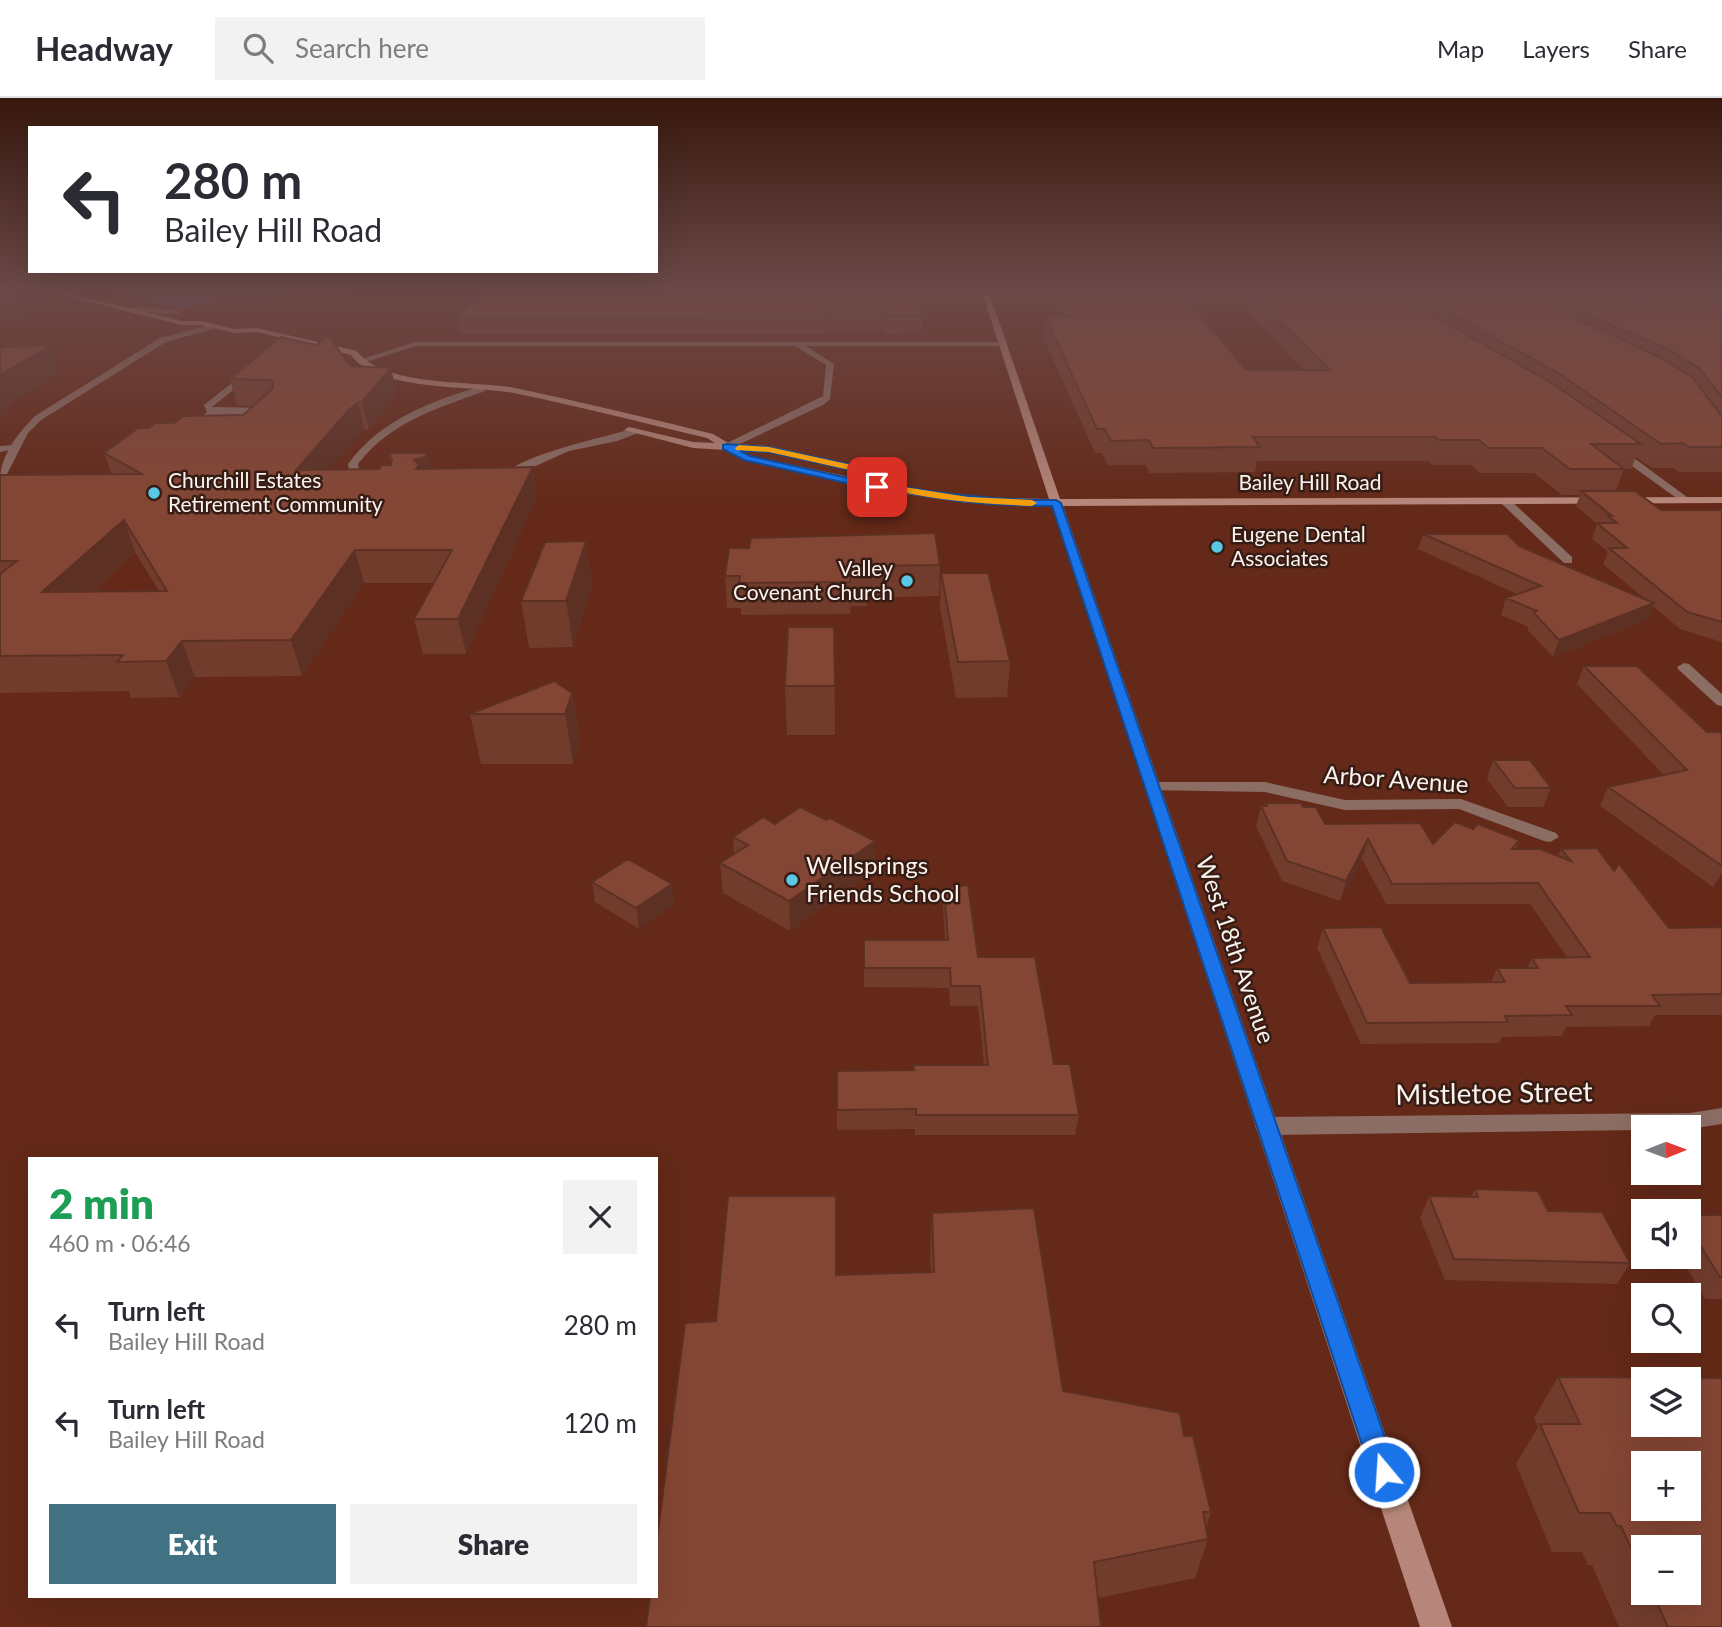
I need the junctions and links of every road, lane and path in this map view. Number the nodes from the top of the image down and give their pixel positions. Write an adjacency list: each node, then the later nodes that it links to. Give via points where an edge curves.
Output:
1 (130, 360): 16 (street, via 38,418)
2 (352, 360): 5 (main road, Bailey Hill Road)
3 (823, 360): 15 (street, via 830,364 827,397)
4 (1009, 360): 24 (main road, West 18th Avenue)
5 (360, 361): 6 (main road, Bailey Hill Road); 9 (main road, Bailey Hill Road, via 376,370 444,386)
6 (396, 363)
7 (259, 364): 11 (street, via 207,407)
8 (454, 376): 9 (main road, Bailey Hill Road)
9 (482, 389): 10 (main road, Bailey Hill Road, via 489,396); 15 (main road, Bailey Hill Road, via 511,390 710,436); 20 (street, via 409,416 368,445 352,469 355,479)
10 (515, 402)
11 (212, 412): 11 (street, via 180,439 246,439 275,411)
12 (614, 426): 13 (main road, Bailey Hill Road)
13 (635, 431): 15 (main road, Bailey Hill Road, via 693,445); 19 (street, via 566,449)
14 (1607, 443): 21 (street)
15 (727, 447): 24 (main road, Bailey Hill Road, via 747,458 832,478 968,500)
16 (15, 448): 17 (street); 18 (street)
17 (0, 449)
18 (0, 478)
19 (498, 478)
20 (377, 489)
21 (1686, 500): 22 (main road, Bailey Hill Road); 23 (main road, Bailey Hill Road)
22 (1722, 500)
23 (1506, 502): 24 (main road, Bailey Hill Road); 25 (street)
24 (1056, 503): 28 (main road, West 18th Avenue)
25 (1568, 560)
26 (1684, 667): 27 (street)
27 (1722, 702)
28 (1152, 787): 29 (street, Arbor Avenue, via 1265,787 1335,804 1461,804); 31 (main road, West 18th Avenue)
29 (1550, 837)
30 (1722, 1116): 31 (street, Mistletoe Street, via 1690,1121)
31 (1266, 1126): 32 (main road, West 18th Avenue)
32 (1436, 1627)

